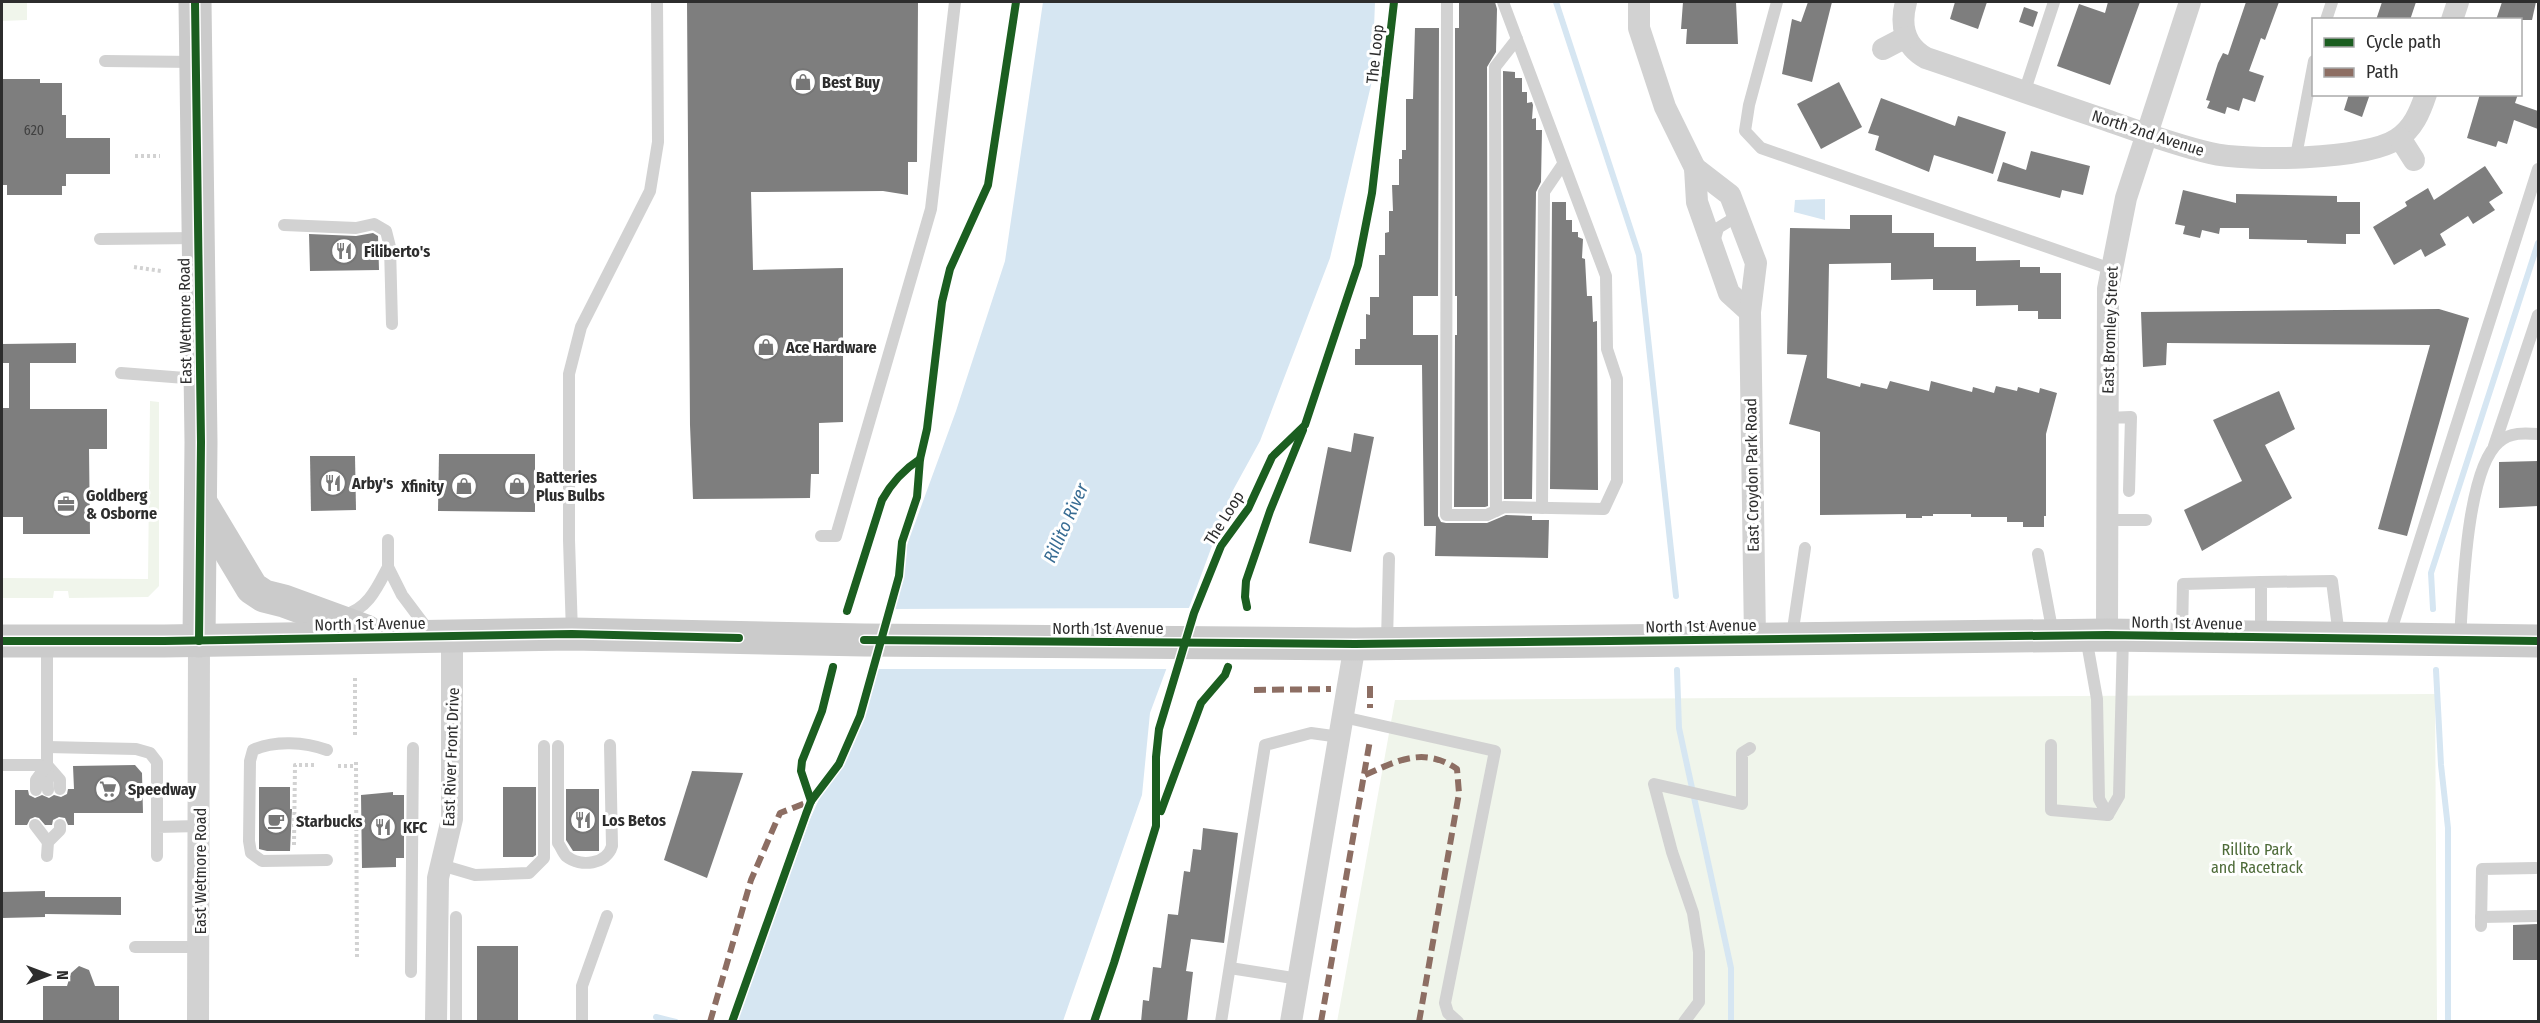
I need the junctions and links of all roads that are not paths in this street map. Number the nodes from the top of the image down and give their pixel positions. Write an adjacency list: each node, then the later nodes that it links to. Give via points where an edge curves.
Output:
1 (195, 2): 19 (main road, East Wetmore Road)
2 (657, 2): 58 (lane, via 658,142 650,191 581,327 569,374)
3 (955, 2): 50 (lane, via 931,209 836,536)
4 (1447, 2): 47 (lane, via 1446,515 1487,515)
5 (1503, 2): 15 (lane)
6 (1639, 2): 28 (street, East Croydon Park Road, via 1639,28 1665,107)
7 (1777, 2): 35 (lane, via 1745,131 1761,148)
8 (1906, 2): 16 (street)
9 (2054, 2): 21 (lane)
10 (2190, 2): 23 (street, East Bromley Street)
11 (2332, 2): 13 (lane)
12 (2458, 2): 14 (street)
13 (2327, 18)
14 (2453, 18)
15 (1517, 39): 27 (lane); 47 (lane, via 1495,67)
16 (1907, 40): 17 (street); 21 (street, North 2nd Avenue, via 1915,52 1926,58)
17 (1883, 49)
18 (105, 61): 19 (lane)
19 (196, 62): 32 (main road, East Wetmore Road)
20 (2312, 67): 25 (lane)
21 (2024, 93): 23 (street, North 2nd Avenue)
22 (2425, 96): 24 (street, via 2413,124)
23 (2146, 134): 25 (street, North 2nd Avenue, via 2241,158); 35 (street, East Bromley Street, via 2126,198)
24 (2400, 138): 25 (street, North 2nd Avenue, via 2369,151); 26 (street)
25 (2296, 156)
26 (2414, 160)
27 (1563, 164): 46 (lane, via 1544,192); 46 (lane, via 1606,276 1607,350 1617,380 1617,481 1604,509)
28 (1695, 168): 31 (street, East Croydon Park Road, via 1730,195); 34 (street, East Croydon Park Road, via 1697,202)
29 (2538, 170): 68 (lane)
30 (284, 225): 38 (lane, via 356,228 374,224 386,231)
31 (1741, 225): 34 (lane, via 1731,220 1718,228); 36 (street, East Croydon Park Road, via 1756,262)
32 (198, 238): 33 (lane); 40 (main road, East Wetmore Road)
33 (100, 239)
34 (1713, 246): 36 (street, East Croydon Park Road, via 1729,293)
35 (2111, 269): 41 (street, East Bromley Street)
36 (1750, 312): 65 (street, East Croydon Park Road)
37 (2538, 315): 43 (lane)
38 (392, 324)
39 (121, 373): 40 (lane)
40 (200, 379): 45 (main road, East Wetmore Road)
41 (2107, 418): 44 (lane, via 2131,417); 48 (street, East Bromley Street)
42 (2538, 434): 43 (lane, via 2513,434)
43 (2493, 447): 70 (lane, via 2480,479 2466,538)
44 (2129, 491)
45 (201, 503): 57 (main road, via 252,588 264,596); 69 (main road, East Wetmore Road)
46 (1542, 508): 47 (lane, via 1504,507)
47 (1496, 511)
48 (2107, 520): 49 (lane); 59 (street, East Bromley Street)
49 (2146, 520)
50 (820, 536)
51 (388, 540): 55 (lane)
52 (1805, 548): 66 (lane)
53 (2038, 554): 60 (lane)
54 (1389, 558): 74 (lane)
55 (388, 567): 57 (lane, via 376,592 357,612); 63 (lane, via 402,595)
56 (2261, 582): 61 (lane, via 2183,584); 64 (lane); 67 (lane, via 2332,581)
57 (332, 618): 62 (main road)
58 (572, 634): 63 (main road, North 1st Avenue); 74 (main road, North 1st Avenue)
59 (2105, 635): 60 (main road, North 1st Avenue); 61 (main road, North 1st Avenue); 87 (lane, via 2097,699 2099,799); 87 (lane, via 2119,796)
60 (2053, 636): 66 (main road, North 1st Avenue)
61 (2181, 636): 64 (main road, North 1st Avenue)
62 (385, 637): 63 (main road, North 1st Avenue); 69 (main road, North 1st Avenue)
63 (443, 637): 94 (street, East River Front Drive, via 452,819)
64 (2261, 637): 67 (main road, North 1st Avenue)
65 (1755, 638): 66 (main road, North 1st Avenue); 74 (main road, North 1st Avenue)
66 (1792, 638)
67 (2340, 638): 68 (main road, North 1st Avenue)
68 (2388, 639): 70 (main road, North 1st Avenue)
69 (200, 640): 73 (main road, North 1st Avenue); 88 (street, East Wetmore Road)
70 (2460, 640): 72 (main road, North 1st Avenue)
71 (2, 641): 73 (main road, North 1st Avenue)
72 (2538, 641)
73 (47, 642): 80 (lane)
74 (1371, 644): 75 (street)
75 (1341, 727): 101 (lane, via 1265,746); 103 (street); 110 (lane, via 1495,751 1445,1003)
76 (2051, 745): 87 (lane, via 2051,810)
77 (543, 746): 94 (lane, via 544,858 529,873 475,875)
78 (558, 746): 79 (lane, via 558,843 566,856 580,862 601,861 612,846)
79 (610, 746)
80 (47, 747): 85 (lane); 89 (lane, via 136,749 150,753 157,762)
81 (413, 748): 102 (lane)
82 (1750, 748): 111 (lane, via 1742,753 1742,804 1654,784 1671,852 1693,913 1699,952 1700,1002)
83 (327, 750): 93 (lane, via 315,745 267,743 253,750 249,841 251,853 262,861)
84 (3, 765): 85 (lane)
85 (47, 765): 86 (lane)
86 (48, 790)
87 (2108, 815)
88 (200, 826): 89 (lane); 100 (street, East Wetmore Road)
89 (157, 827): 92 (lane)
90 (48, 842): 90 (lane, via 60,830 48,825); 91 (lane)
91 (47, 856)
92 (157, 856)
93 (327, 860)
94 (441, 865): 105 (street, East River Front Drive)
95 (2536, 868): 97 (lane, via 2482,869 2481,922)
96 (607, 916): 107 (lane, via 582,986)
97 (2536, 916)
98 (456, 917): 106 (lane)
99 (135, 947): 100 (lane)
100 (200, 947): 104 (street, East Wetmore Road)
101 (1230, 968): 103 (lane); 108 (lane)
102 (411, 972)
103 (1299, 979): 109 (street)
104 (198, 1022)
105 (436, 1022)
106 (456, 1022)
107 (582, 1022)
108 (1221, 1022)
109 (1291, 1022)
110 (1458, 1022)
111 (1684, 1022)

